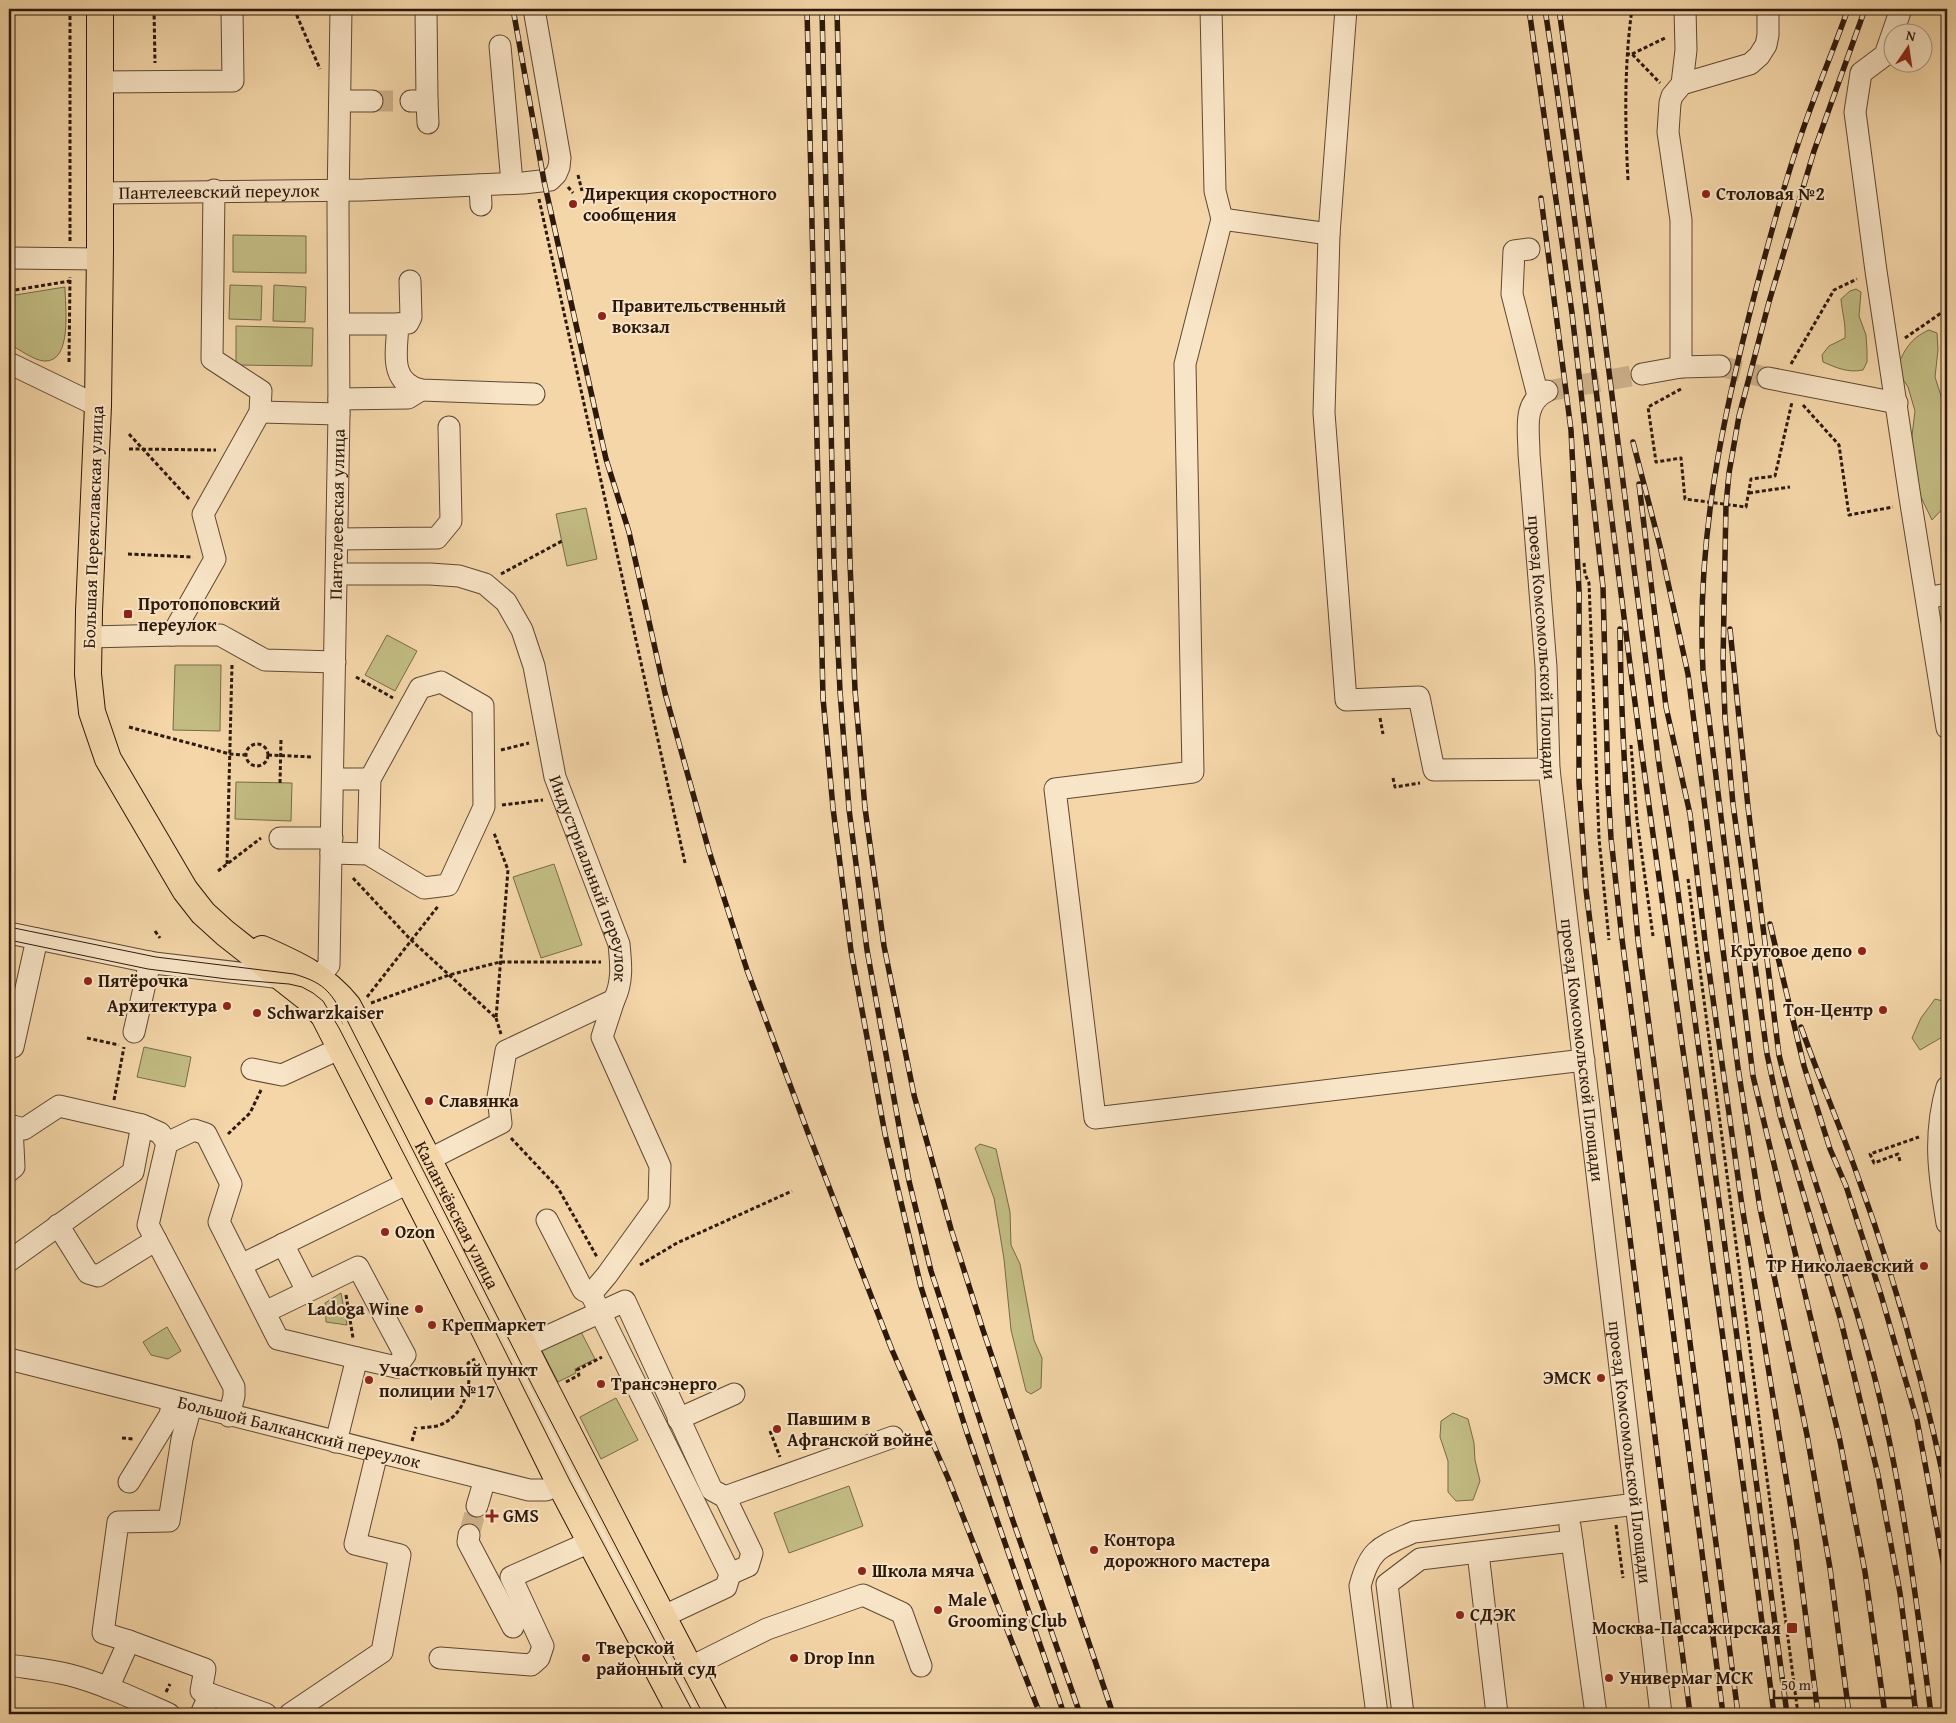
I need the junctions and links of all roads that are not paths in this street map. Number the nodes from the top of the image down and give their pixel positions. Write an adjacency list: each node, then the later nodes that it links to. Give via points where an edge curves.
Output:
1 (100, 9): 12 (main road, Большая Переяславская улица)
2 (232, 9): 12 (street, via 233,81)
3 (341, 9): 14 (street, Пантелеевская улица)
4 (426, 9): 16 (street, via 419,101)
5 (534, 9): 17 (street, via 560,158 556,174 550,180)
6 (1211, 9): 21 (street, via 1215,191)
7 (1346, 9): 22 (street)
8 (1768, 9): 13 (street, via 1766,45 1759,56 1750,64)
9 (1901, 9): 34 (street, via 1886,55 1861,73 1855,112)
10 (1686, 18): 13 (street)
11 (500, 46): 17 (street)
12 (100, 82): 20 (main road, Большая Переяславская улица)
13 (1677, 90): 30 (street, via 1668,117 1668,132 1701,366)
14 (340, 98): 15 (street); 19 (street, Пантелеевская улица)
15 (372, 101)
16 (428, 124)
17 (524, 183): 19 (street, via 481,195)
18 (214, 190): 19 (street, Пантелеевский переулок); 20 (street, Пантелеевский переулок); 37 (street, via 212,359 260,391)
19 (339, 190): 27 (street, Пантелеевская улица)
20 (100, 192): 25 (main road, Большая Переяславская улица)
21 (1222, 219): 22 (street); 61 (street, via 1184,364 1193,772 1054,789 1095,1118)
22 (1329, 234): 46 (street, via 1324,413 1346,700 1419,697 1434,770)
23 (1529, 249): 46 (street, проезд Комсомольской Площади, via 1514,251 1512,294 1542,393 1530,407 1529,454 1546,667)
24 (9, 258): 25 (street)
25 (100, 259): 35 (main road, Большая Переяславская улица)
26 (410, 281): 28 (street, via 411,320)
27 (340, 324): 28 (street); 36 (street, Пантелеевская улица)
28 (398, 324): 32 (street, via 397,369 406,383)
29 (9, 363): 35 (street)
30 (1642, 374)
31 (1768, 378): 34 (street)
32 (421, 390): 33 (street); 36 (street, via 408,398)
33 (534, 394)
34 (1897, 403): 41 (street)
35 (98, 406): 43 (main road, Большая Переяславская улица)
36 (339, 406): 37 (street); 39 (street, Пантелеевская улица)
37 (260, 412): 42 (street, via 203,514 216,559)
38 (449, 427): 39 (street, via 451,521 437,538)
39 (337, 539): 40 (street, Пантелеевская улица)
40 (337, 574): 44 (street, Пантелеевская улица); 57 (street, Индустриальный переулок, via 459,576 485,584 506,602 522,630 534,666 555,777 619,944 620,987)
41 (1937, 596): 45 (street)
42 (172, 635): 43 (street); 44 (street, via 220,635 265,660)
43 (89, 637): 53 (main road, Большая Переяславская улица, via 92,712 108,759 185,890)
44 (335, 662): 47 (street, Пантелеевская улица)
45 (1947, 728)
46 (1549, 769): 61 (street, проезд Комсомольской Площади)
47 (333, 779): 48 (street); 50 (street, Пантелеевская улица)
48 (370, 779): 51 (street); 51 (street, via 420,688 441,682 484,706 484,807 448,885 424,888)
49 (280, 838): 50 (street)
50 (331, 845): 51 (street); 56 (street, Пантелеевская улица, via 329,965)
51 (368, 854)
52 (9, 933): 54 (street)
53 (225, 933): 56 (main road, Каланчёвская улица); 56 (main road, Большая Переяславская улица)
54 (37, 939): 55 (street); 59 (street)
55 (150, 962): 56 (street); 58 (street)
56 (301, 978): 60 (main road, Каланчёвская улица, via 310,1000 324,1016); 67 (main road, Каланчёвская улица, via 340,995 348,1006); 91 (street, via 327,998 344,1025)
57 (614, 1000): 67 (street, Индустриальный переулок, via 506,1051 498,1097 501,1123); 78 (street, via 602,1038 660,1166 659,1203 607,1275)
58 (129, 1039)
59 (13, 1046)
60 (341, 1048): 62 (street, via 282,1075); 69 (main road, Каланчёвская улица)
61 (1584, 1060): 94 (street, проезд Комсомольской Площади)
62 (261, 1070)
63 (1947, 1087): 71 (street, via 1937,1135)
64 (11, 1125): 65 (street, via 24,1128 59,1106); 68 (street, via 14,1167)
65 (142, 1125): 66 (street, via 160,1133); 72 (street, via 133,1172)
66 (167, 1144): 73 (street, via 148,1225); 76 (street, via 194,1130 206,1134 231,1184 219,1222)
67 (430, 1159): 80 (main road, Каланчёвская улица)
68 (9, 1171)
69 (410, 1182): 74 (street); 91 (main road, Каланчёвская улица, via 485,1331)
70 (547, 1220): 78 (street, via 584,1290)
71 (1947, 1223)
72 (58, 1226): 73 (street, via 88,1273 98,1276); 75 (street)
73 (156, 1240): 85 (street, via 234,1387)
74 (283, 1244): 76 (street); 77 (street)
75 (9, 1261)
76 (241, 1264): 79 (street)
77 (306, 1291): 79 (street); 81 (street, via 358,1267 405,1355 396,1367)
78 (596, 1303): 80 (street); 86 (street, via 625,1301); 101 (street)
79 (265, 1312): 81 (street, via 278,1339)
80 (524, 1347): 91 (main road, Каланчёвская улица)
81 (357, 1358): 88 (street)
82 (9, 1359): 84 (street, Большой Балканский переулок)
83 (734, 1394): 86 (street)
84 (182, 1404): 85 (street, Большой Балканский переулок); 92 (street, via 170,1415); 104 (street, via 182,1439 169,1521 118,1522 103,1633)
85 (229, 1416): 88 (street, Большой Балканский переулок)
86 (678, 1419): 93 (street, via 712,1490)
87 (893, 1437): 93 (street)
88 (336, 1442): 89 (street, Большой Балканский переулок)
89 (377, 1453): 90 (street, Большой Балканский переулок); 114 (street, via 355,1544 400,1556 382,1652)
90 (485, 1479): 91 (street, Большой Балканский переулок, via 529,1490 546,1490); 95 (street)
91 (574, 1479): 99 (main road, Каланчёвская улица); 102 (main road, Каланчёвская улица); 116 (street)
92 (129, 1482)
93 (726, 1497): 101 (street, via 752,1553 748,1566)
94 (1636, 1504): 96 (street); 122 (street, проезд Комсомольской Площади)
95 (477, 1506)
96 (1568, 1512): 98 (street); 118 (street, via 1414,1532 1380,1547 1366,1566 1360,1586)
97 (469, 1535): 103 (street, via 468,1542)
98 (1572, 1541): 100 (street); 121 (street)
99 (590, 1542): 105 (street, via 511,1578 543,1646 539,1658 532,1665); 115 (main road, Каланчёвская улица)
100 (1478, 1553): 119 (street, via 1420,1559 1387,1584); 120 (street)
101 (730, 1574): 102 (street, via 726,1587)
102 (662, 1617): 108 (main road, Каланчёвская улица)
103 (513, 1627)
104 (129, 1642): 109 (street); 110 (street, via 205,1669 201,1691)
105 (440, 1658)
106 (9, 1665): 109 (street, via 71,1676)
107 (921, 1666): 108 (street, via 902,1613 863,1595 766,1629)
108 (689, 1668): 117 (main road, Каланчёвская улица)
109 (108, 1688): 111 (street)
110 (210, 1694): 112 (street); 113 (street)
111 (168, 1714)
112 (201, 1714)
113 (266, 1714)
114 (290, 1714)
115 (681, 1714)
116 (698, 1714)
117 (714, 1714)
118 (1376, 1714)
119 (1403, 1714)
120 (1497, 1714)
121 (1596, 1714)
122 (1661, 1714)

